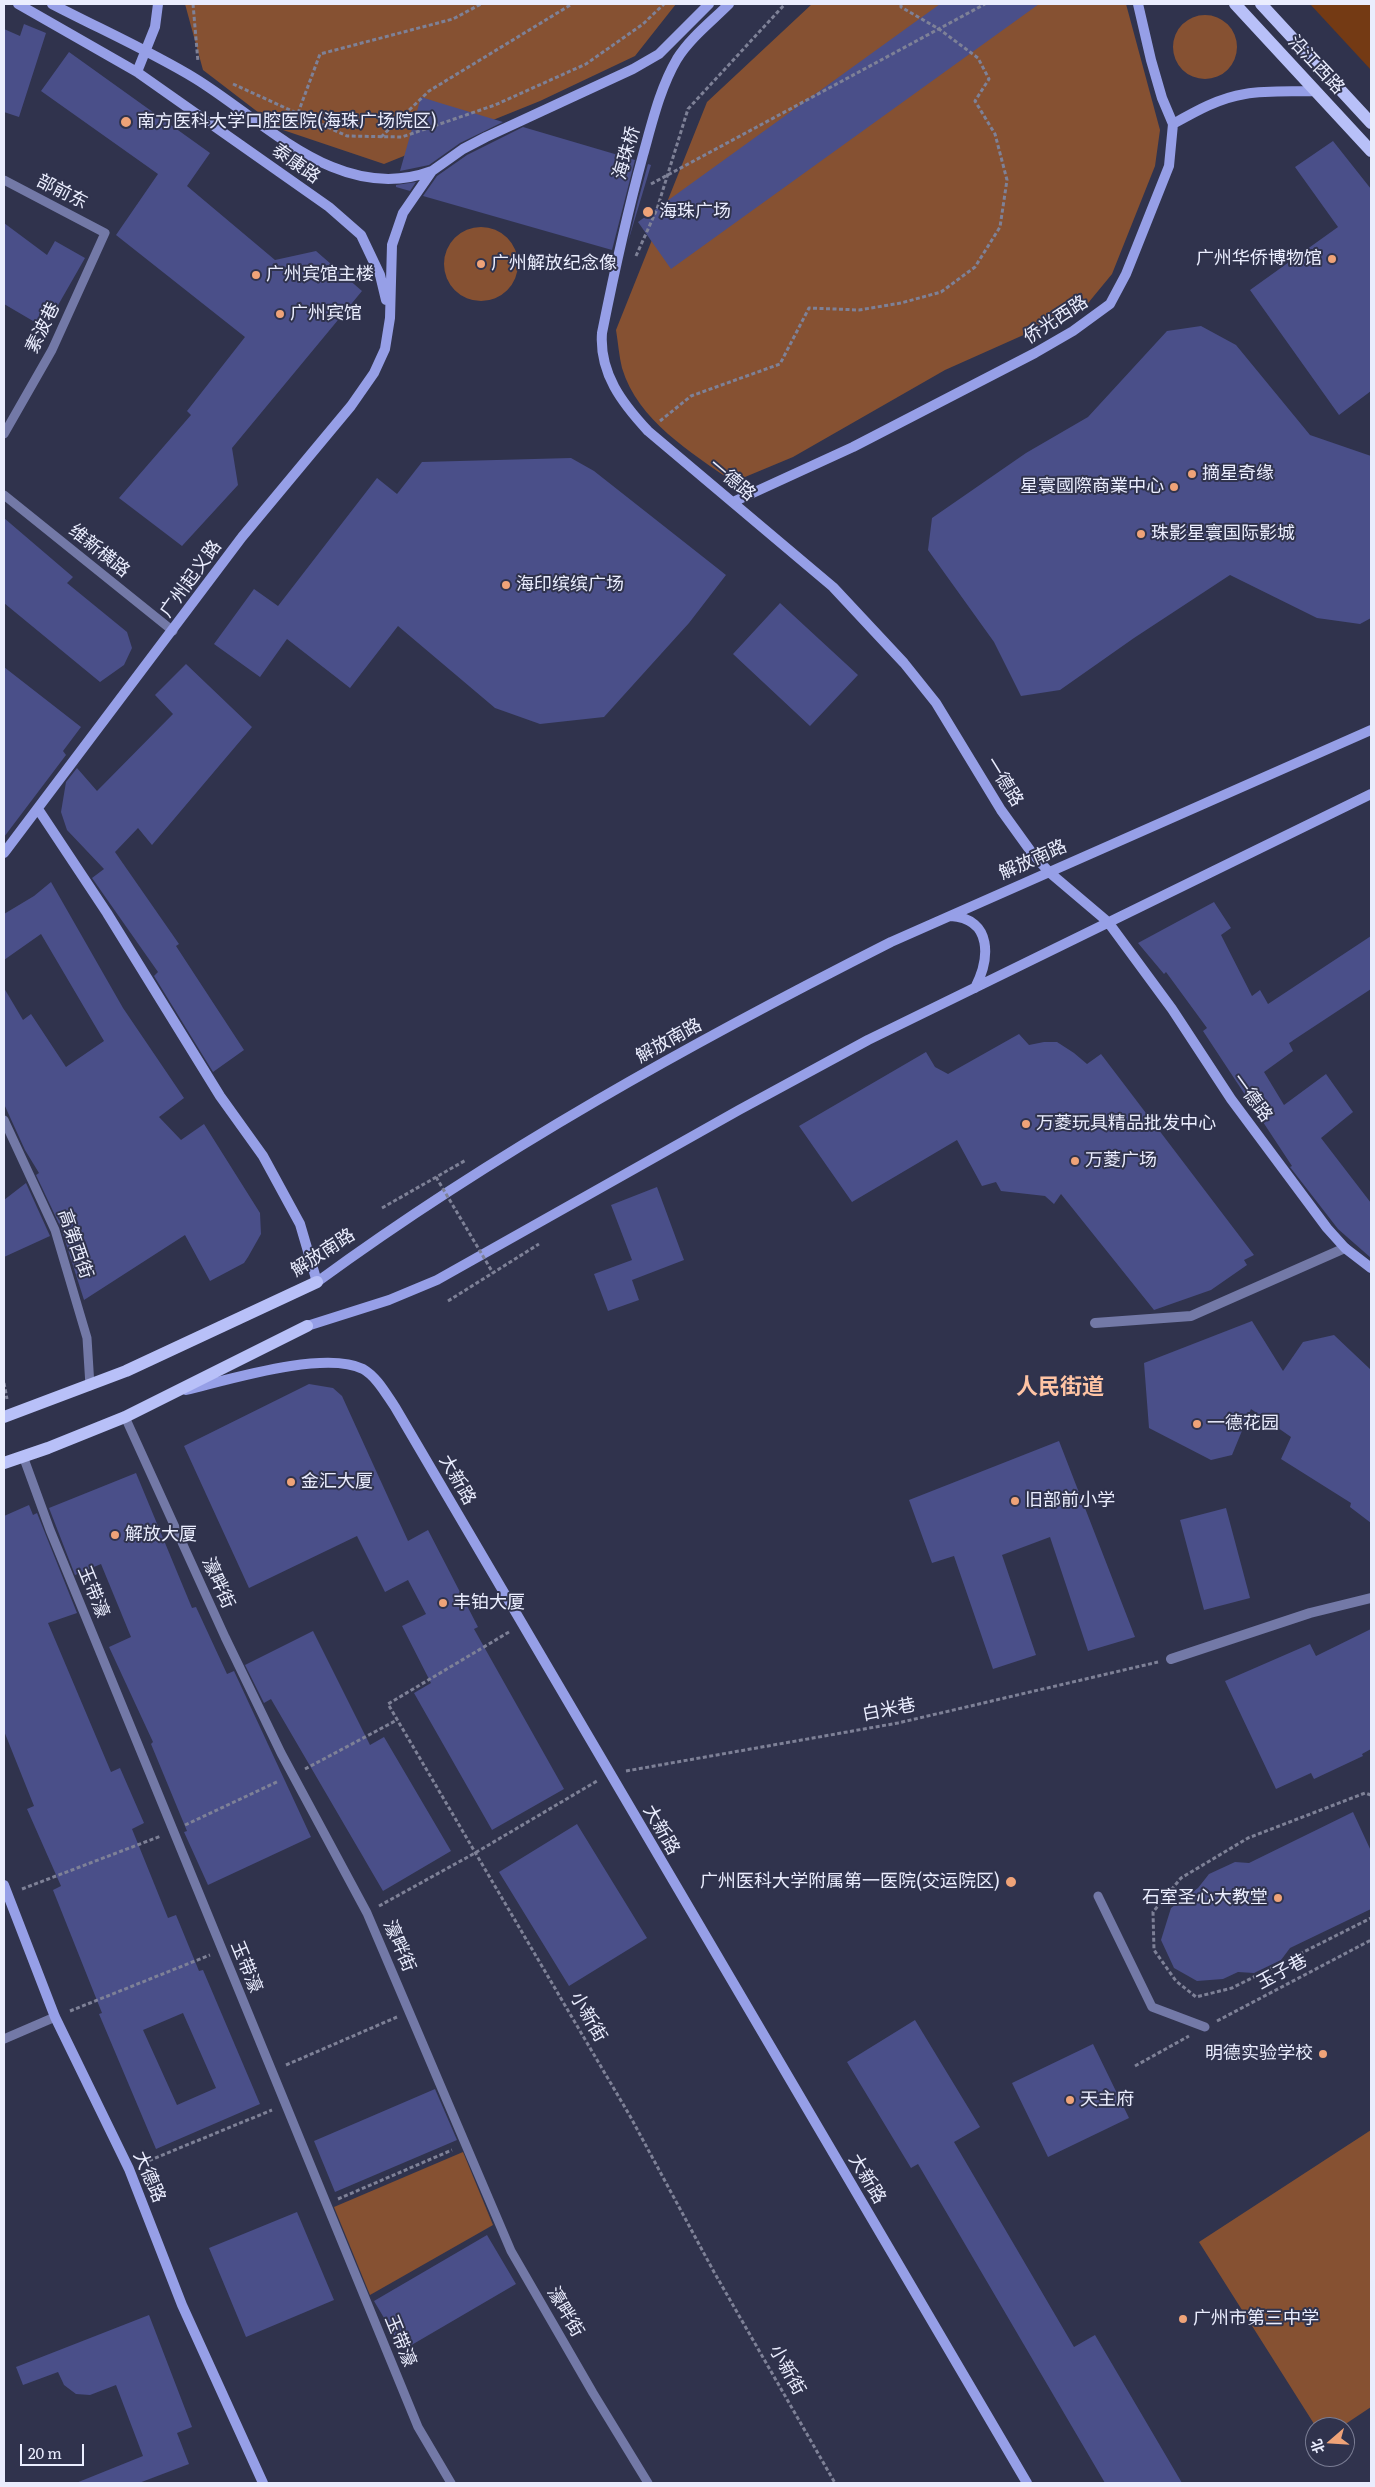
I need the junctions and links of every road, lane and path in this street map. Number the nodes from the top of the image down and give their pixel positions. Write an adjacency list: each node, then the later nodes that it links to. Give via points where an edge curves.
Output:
1 (18, 4): 19 (main road, 泰康路)
2 (52, 4): 17 (main road, 泰康路)
3 (158, 4): 17 (main road, via 155,27)
4 (193, 4): 18 (path)
5 (481, 4): 22 (path, via 453,20 320,54)
6 (572, 4): 25 (path, via 429,91)
7 (664, 4): 25 (path, via 643,24 586,64 495,105 402,137)
8 (709, 4): 27 (main road, via 673,41 639,66 479,141)
9 (729, 4): 29 (main road, 海珠桥, via 677,60 663,90)
10 (785, 4): 31 (path, via 688,109 657,209)
11 (901, 4): 16 (path, via 901,7)
12 (985, 4): 16 (path)
13 (1138, 4): 24 (main road, 侨光西路, via 1159,88)
14 (1235, 4): 21 (main road, 沿江西路)
15 (1261, 4): 23 (main road, 沿江西路)
16 (939, 29): 29 (path); 34 (path, via 978,58 989,80 975,101 995,134 1007,180 1000,226 975,267 941,292 901,303 859,310 809,308 780,364 691,396)
17 (146, 53): 19 (main road); 27 (main road, 泰康路, via 196,79 310,158 345,171 390,181)
18 (199, 68)
19 (137, 72): 32 (main road, 泰康路, via 329,207 361,235 380,275)
20 (226, 80): 22 (path)
21 (1315, 91): 24 (main road, via 1232,97 1212,103); 26 (main road, 沿江西路)
22 (298, 113): 25 (path, via 347,136)
23 (1371, 122)
24 (1173, 124): 37 (main road, 侨光西路, via 1169,166 1126,274 1110,304 1035,353 853,447)
25 (381, 136)
26 (1371, 151)
27 (432, 172): 32 (main road, via 403,213 392,245)
28 (4, 180): 30 (lane, 部前东)
29 (632, 195): 33 (main road, 海珠桥)
30 (105, 233): 35 (lane, 素波巷, via 52,350)
31 (633, 262)
32 (390, 318): 38 (main road, 广州起义路, via 385,349 369,380 242,538)
33 (602, 332): 34 (main road, 一德路, via 604,366 613,386 630,412)
34 (648, 431): 37 (main road, 一德路)
35 (4, 434)
36 (4, 496): 38 (lane, 维新横路)
37 (733, 502): 43 (main road, 一德路, via 833,587 904,663 936,703 1001,810)
38 (173, 631): 41 (main road, 广州起义路)
39 (1371, 730): 43 (main road, 解放南路)
40 (1371, 794): 45 (main road)
41 (38, 809): 42 (main road, 广州起义路); 55 (main road, via 107,913 220,1096 263,1156 300,1224)
42 (4, 853)
43 (1049, 872): 44 (main road, 解放南路); 45 (main road, 一德路)
44 (949, 916): 46 (main road, via 963,917 974,923 983,937 985,964); 55 (main road, 解放南路, via 827,975 598,1101 390,1229)
45 (1108, 922): 46 (main road); 52 (main road, 一德路, via 1232,1099)
46 (975, 988): 58 (main road, via 868,1040 739,1110 437,1280 389,1300)
47 (4, 1120): 59 (lane, 高第西街, via 56,1230 88,1338)
48 (468, 1159): 49 (path)
49 (436, 1177): 50 (path); 54 (path, bridge)
50 (382, 1208)
51 (539, 1244): 54 (path)
52 (1345, 1248): 53 (main road, 一德路); 57 (street, via 1192,1316)
53 (1371, 1268)
54 (493, 1273): 56 (path)
55 (317, 1282): 59 (main road, 解放南路)
56 (448, 1302)
57 (1095, 1322)
58 (306, 1326): 60 (main road)
59 (90, 1386): 61 (main road, 解放南路)
60 (168, 1394): 62 (main road); 66 (main road, 大新路, via 281,1369 327,1363 365,1370 396,1407)
61 (4, 1417)
62 (125, 1417): 63 (main road); 70 (lane, 濠畔街, via 225,1637)
63 (23, 1456): 64 (main road); 72 (lane, 玉带濠)
64 (4, 1462)
65 (1371, 1598): 67 (street, via 1310,1613)
66 (522, 1624): 68 (path, 小新街, via 388,1704); 69 (main road, 大新路)
67 (1171, 1659): 69 (path, 白米巷, via 898,1723)
68 (397, 1720): 70 (path); 73 (path, 小新街)
69 (610, 1774): 73 (path); 94 (main road, 大新路)
70 (293, 1775): 72 (path); 76 (lane, 濠畔街)
71 (1371, 1795): 77 (path, via 1366,1793 1248,1838 1181,1878 1153,1912 1154,1950 1176,1981 1196,1997 1232,1988)
72 (173, 1831): 74 (path); 79 (lane, 玉带濠)
73 (475, 1853): 76 (path); 93 (path, 小新街, via 630,2116 714,2272)
74 (6, 1889): 81 (main road, 大德路)
75 (1098, 1896): 82 (lane, via 1152,2008)
76 (367, 1913): 80 (lane, 濠畔街)
77 (1371, 1918)
78 (1371, 1940): 82 (path, 玉子巷)
79 (222, 1951): 81 (path); 85 (lane, 玉带濠)
80 (410, 2012): 85 (path); 87 (lane, 濠畔街)
81 (55, 2017): 83 (lane); 88 (main road, 大德路)
82 (1205, 2027): 84 (path, 玉子巷)
83 (4, 2039)
84 (1135, 2066)
85 (272, 2071): 86 (lane, 玉带濠)
86 (285, 2105): 88 (path); 89 (lane, 玉带濠)
87 (466, 2144): 89 (path); 92 (lane, 濠畔街, via 511,2250)
88 (129, 2169): 90 (main road, 大德路, via 182,2305)
89 (326, 2204): 91 (lane, 玉带濠, via 418,2427)
90 (263, 2483)
91 (451, 2483)
92 (648, 2483)
93 (835, 2483)
94 (1028, 2483)

